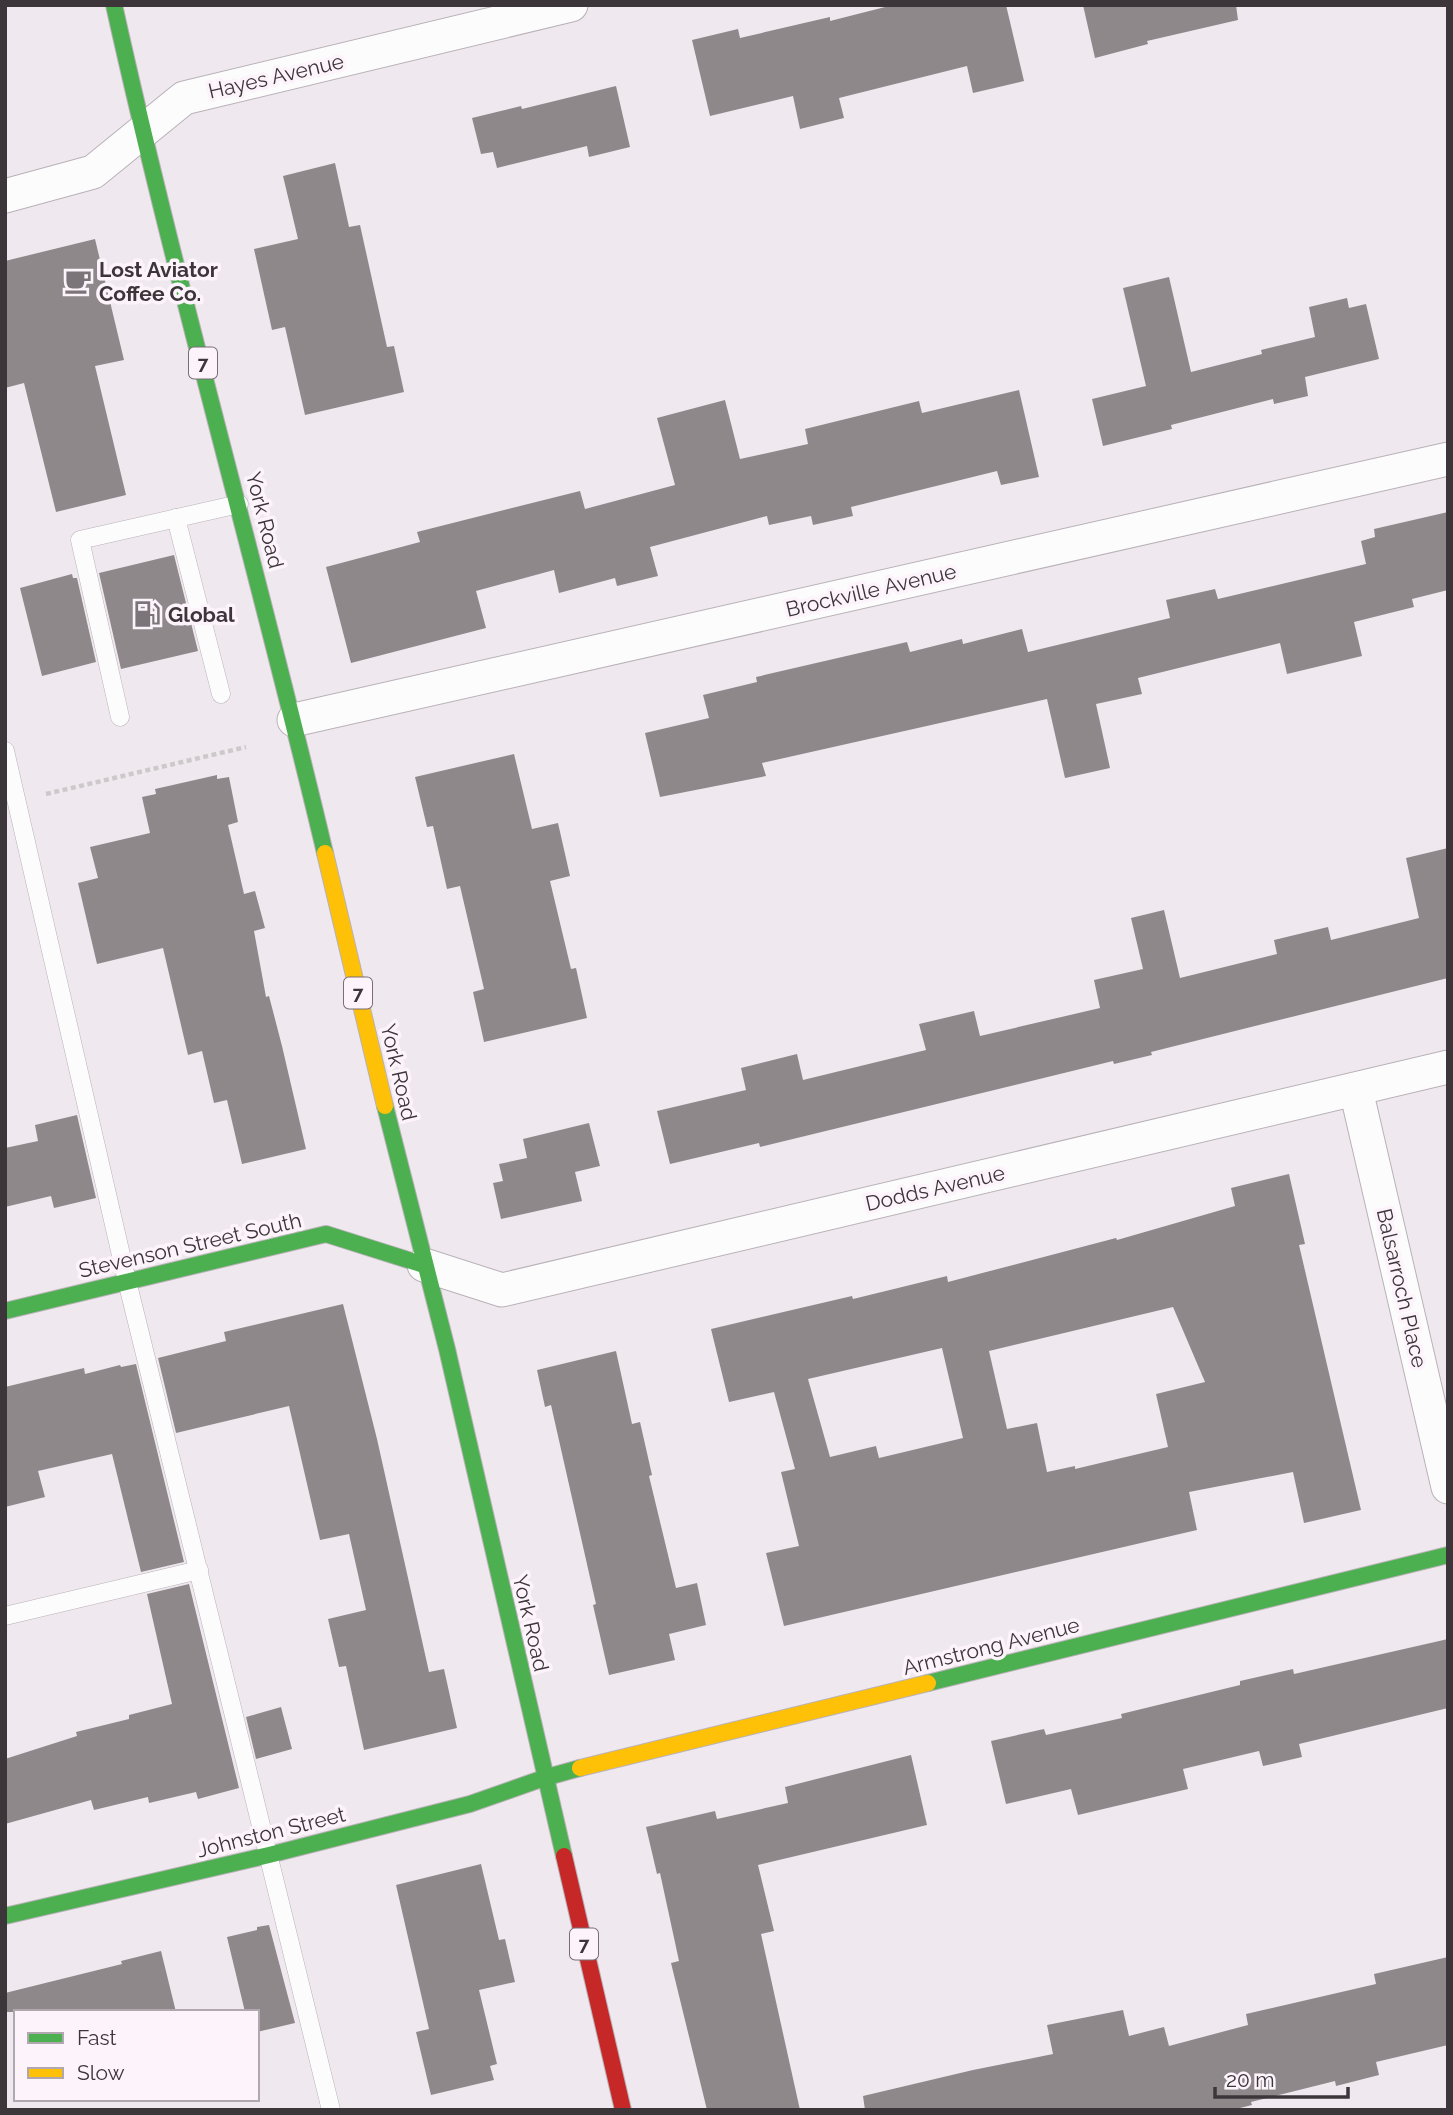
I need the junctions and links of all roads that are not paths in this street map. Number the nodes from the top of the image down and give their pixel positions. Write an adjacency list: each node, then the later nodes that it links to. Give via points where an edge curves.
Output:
1 (114, 5): 3 (main road, York Road / 7)
2 (571, 5): 3 (street, Hayes Avenue, via 184,98)
3 (142, 131): 4 (street, Hayes Avenue, via 93,172); 6 (main road, York Road / 7)
4 (5, 196)
5 (1448, 459): 10 (street, Brockville Avenue)
6 (239, 504): 7 (lane); 10 (main road, York Road / 7)
7 (176, 518): 8 (lane); 9 (lane, via 80,540)
8 (221, 694)
9 (120, 718)
10 (293, 720): 14 (main road, York Road / 7)
11 (5, 751): 15 (lane)
12 (1448, 1067): 13 (street, Dodds Avenue)
13 (1356, 1090): 14 (street, Dodds Avenue, via 502,1290); 17 (street, Balsarroch Place)
14 (424, 1265): 15 (main road, Stevenson Street South, via 326,1234); 21 (main road, York Road / 7)
15 (127, 1281): 16 (main road, Stevenson Street South); 19 (lane)
16 (5, 1311)
17 (1448, 1486)
18 (1448, 1555): 21 (main road, Armstrong Avenue)
19 (199, 1570): 20 (lane); 22 (lane)
20 (5, 1616)
21 (544, 1778): 22 (main road, Johnston Street, via 470,1804); 25 (main road, York Road / 7)
22 (269, 1855): 23 (main road, Johnston Street); 24 (lane)
23 (5, 1916)
24 (331, 2110)
25 (623, 2110)

